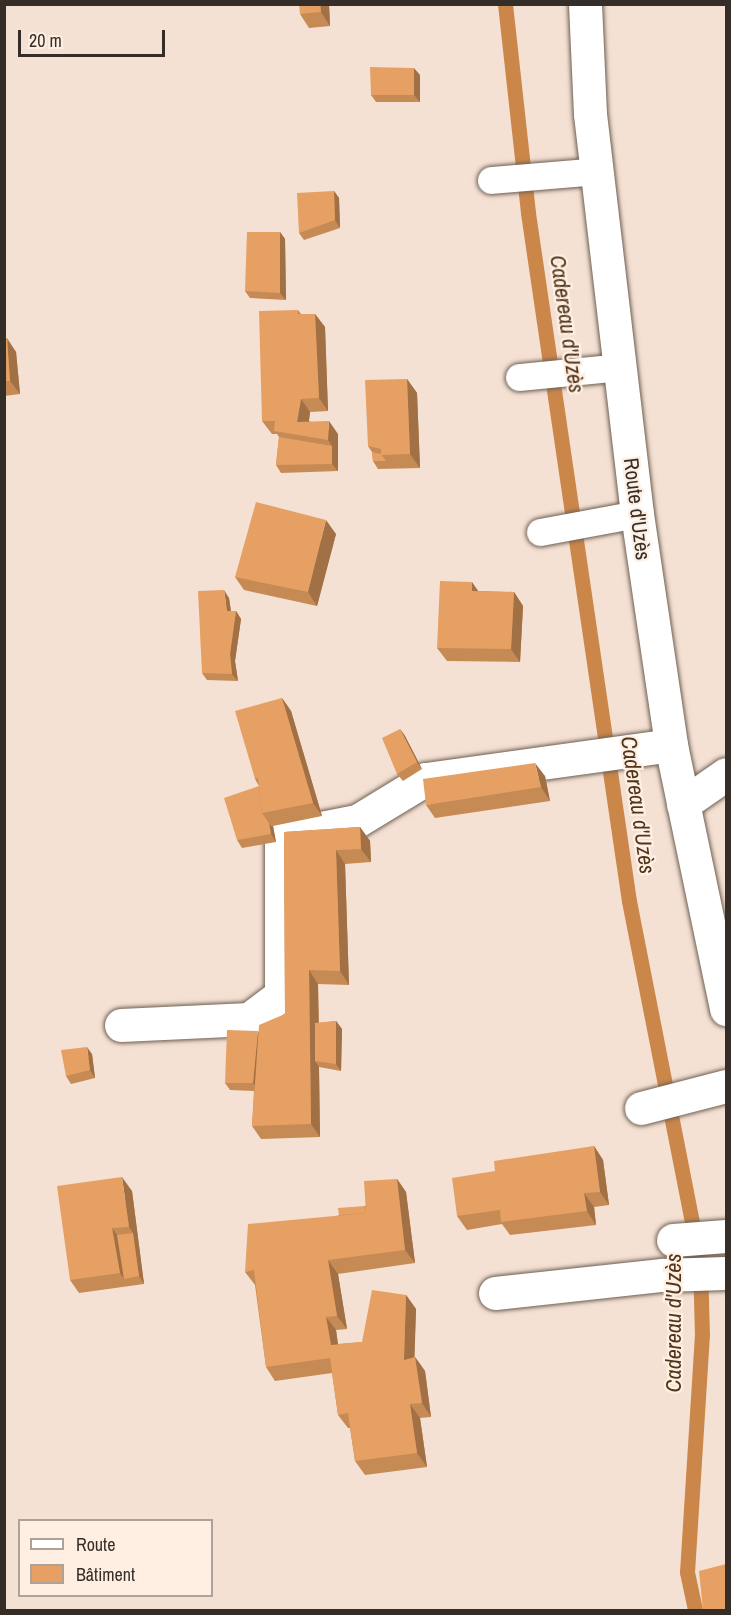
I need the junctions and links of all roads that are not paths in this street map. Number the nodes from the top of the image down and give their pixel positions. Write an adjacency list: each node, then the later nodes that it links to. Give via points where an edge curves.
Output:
1 (585, 4): 2 (street, Route d'Uzès, via 590,114)
2 (599, 171): 3 (lane); 4 (street, Route d'Uzès)
3 (490, 180)
4 (621, 367): 5 (lane); 6 (street, Route d'Uzès)
5 (519, 377)
6 (622, 517): 7 (lane); 8 (street, Route d'Uzès)
7 (540, 531)
8 (656, 747): 10 (street, Route d'Uzès); 12 (street, via 426,779 357,821 281,836 281,994 249,1019)
9 (726, 774): 10 (street)
10 (683, 804): 11 (street, Route d'Uzès)
11 (726, 1009)
12 (121, 1025)
13 (716, 1089): 14 (street)
14 (641, 1108)
15 (723, 1237): 16 (street)
16 (673, 1240)
17 (726, 1273): 18 (street, via 662,1275)
18 (495, 1293)

